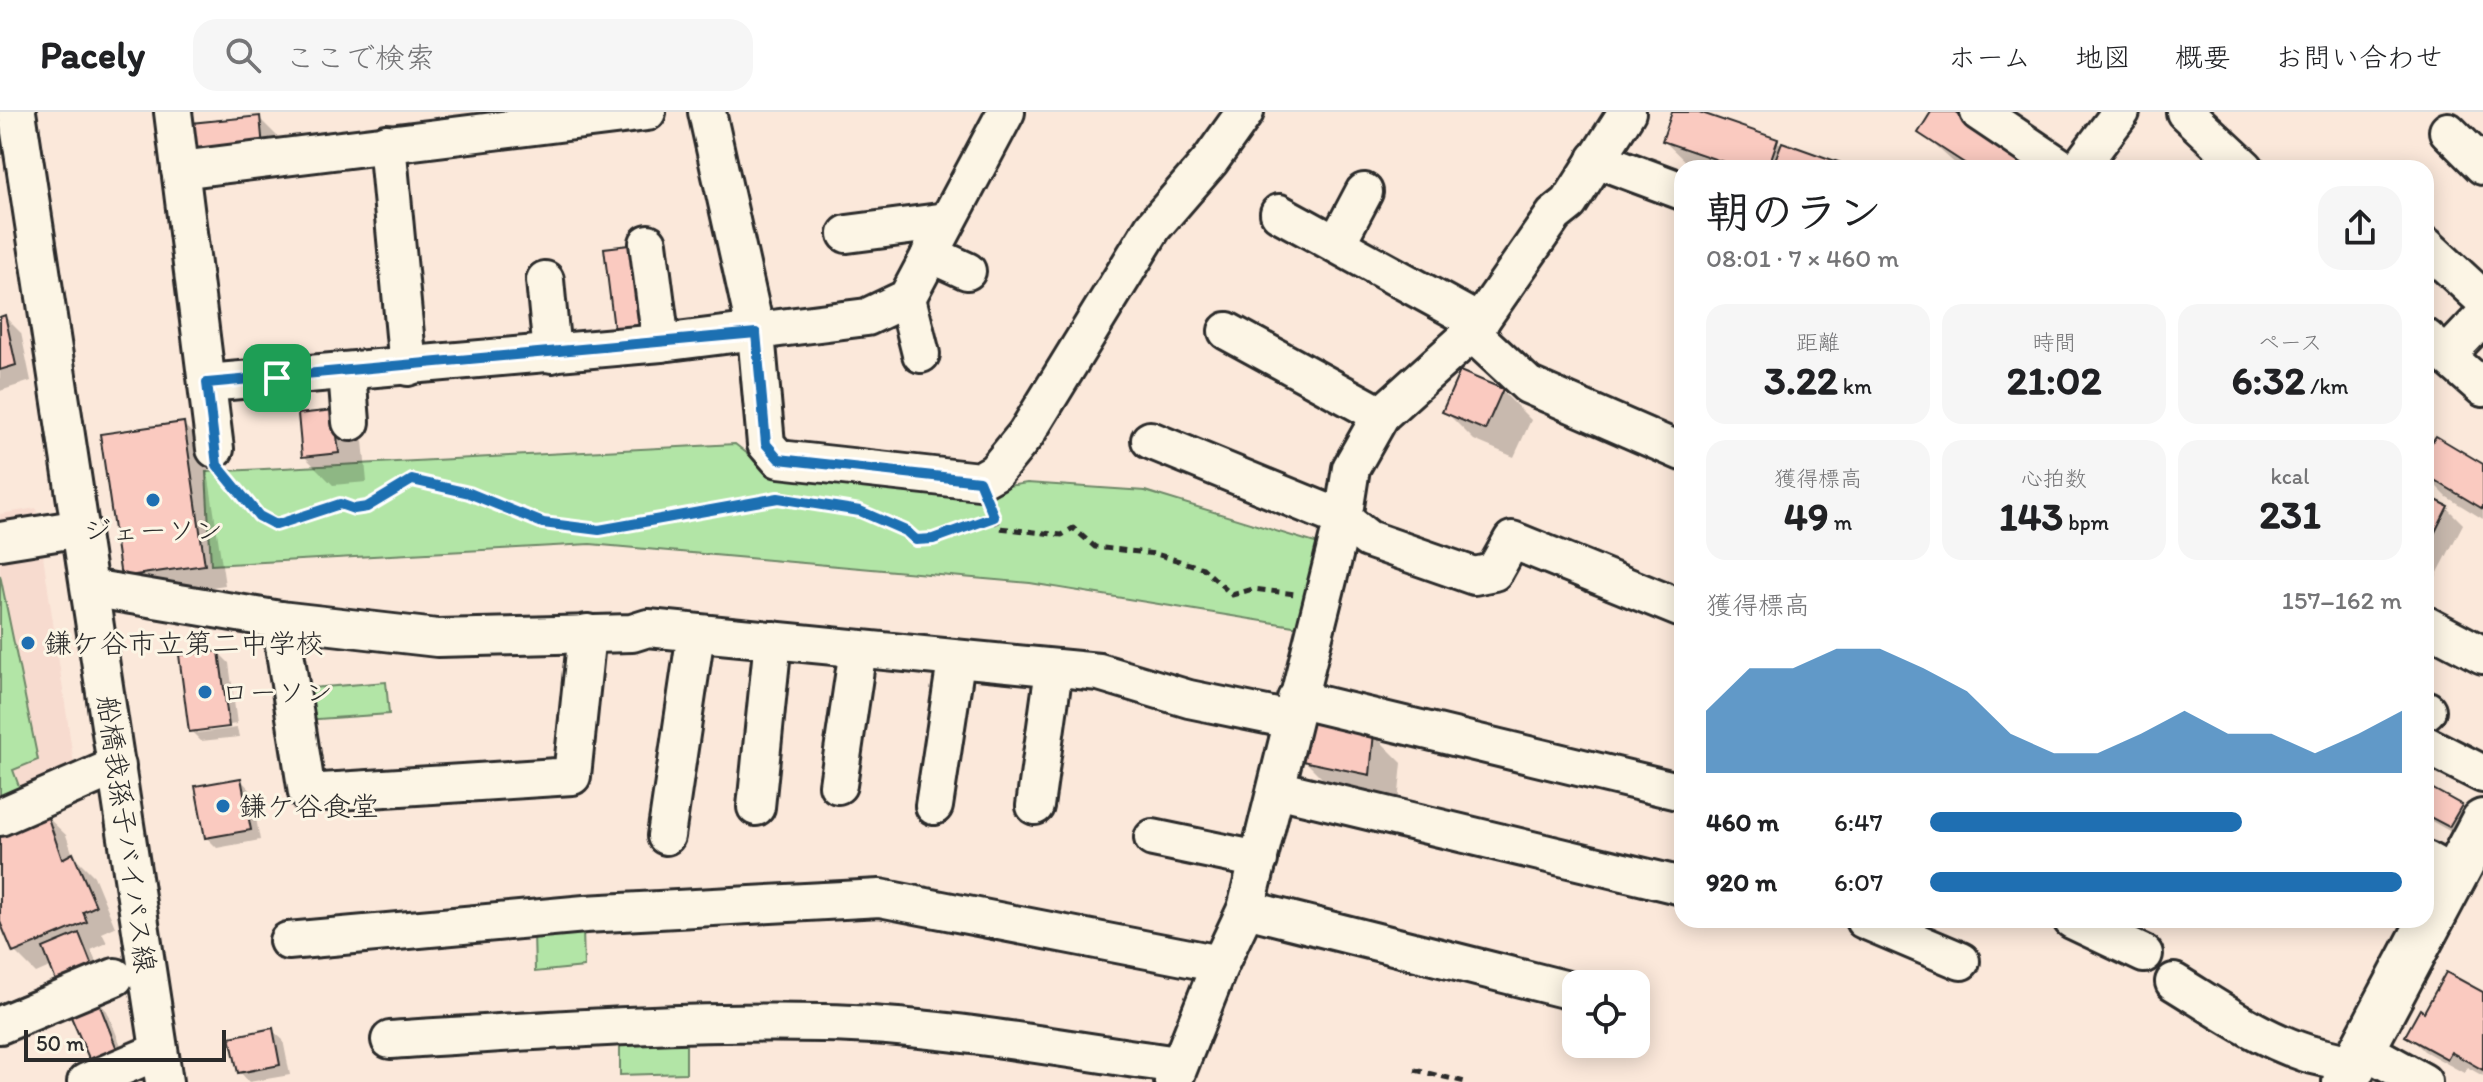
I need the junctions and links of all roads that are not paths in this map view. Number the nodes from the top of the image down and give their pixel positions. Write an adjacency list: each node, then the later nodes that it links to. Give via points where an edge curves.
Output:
1 (17, 112): 50 (street, 船橋我孫子バイパス線)
2 (173, 112): 18 (street)
3 (647, 112): 11 (street)
4 (707, 112): 35 (street)
5 (1006, 112): 22 (street)
6 (1245, 112): 35 (street, via 1153,227 992,482 779,459 766,444)
7 (1627, 112): 13 (street)
8 (1979, 112): 14 (street)
9 (2121, 112): 15 (street)
10 (2185, 112): 16 (street)
11 (404, 131): 18 (street); 40 (street)
12 (2448, 131): 17 (street)
13 (1596, 159): 19 (street); 33 (street)
14 (2050, 160)
15 (2085, 160)
16 (2236, 160)
17 (2483, 166)
18 (180, 170): 42 (street)
19 (1674, 188)
20 (1364, 192): 25 (street)
21 (1279, 213): 25 (street)
22 (947, 221): 23 (street); 27 (street)
23 (847, 234)
24 (648, 243): 36 (street)
25 (1337, 243): 33 (street)
26 (2434, 253): 31 (street)
27 (930, 254): 28 (street); 30 (street)
28 (967, 271)
29 (545, 280): 38 (street)
30 (907, 298): 35 (street, via 867,317); 39 (street)
31 (2483, 299)
32 (2483, 317): 37 (street)
33 (1476, 328): 44 (street); 48 (street, via 1528,385)
34 (1227, 331): 44 (street)
35 (756, 333): 36 (street)
36 (661, 343): 38 (street)
37 (2436, 347): 43 (street)
38 (552, 354): 40 (street)
39 (921, 354)
40 (408, 367): 41 (street)
41 (347, 372): 42 (street); 45 (street)
42 (207, 383): 47 (street)
43 (2483, 388)
44 (1381, 415): 49 (street, via 1351,468)
45 (351, 422)
46 (1150, 440): 49 (street)
47 (215, 449)
48 (1674, 449)
49 (1343, 519): 53 (street, via 1368,539 1474,576 1494,572 1512,540); 63 (street)
50 (81, 528): 51 (street); 52 (street, 船橋我孫子バイパス線)
51 (0, 541)
52 (90, 588): 54 (street); 65 (street, 船橋我孫子バイパス線)
53 (1674, 606)
54 (280, 620): 56 (street, via 437,638); 56 (street, via 307,793 572,776)
55 (2434, 629): 60 (street)
56 (587, 633): 57 (street, via 648,628)
57 (696, 633): 58 (street); 75 (street)
58 (773, 640): 59 (street); 72 (street)
59 (858, 649): 61 (street); 67 (street)
60 (2483, 655)
61 (956, 661): 62 (street); 70 (street)
62 (1054, 669): 63 (street, via 1099,672 1189,699); 71 (street)
63 (1294, 710): 68 (street); 69 (street)
64 (2434, 749): 66 (street)
65 (117, 766): 73 (street); 93 (street, 船橋我孫子バイパス線)
66 (2483, 774)
67 (838, 785)
68 (1277, 789): 77 (street); 79 (street)
69 (1674, 790)
70 (934, 806)
71 (1035, 806)
72 (756, 807)
73 (0, 817)
74 (2483, 822): 78 (main road)
75 (666, 836)
76 (1153, 838): 77 (street)
77 (1259, 860): 80 (street)
78 (2440, 868)
79 (1674, 884)
80 (1246, 909): 87 (street); 90 (street)
81 (1883, 928): 86 (street)
82 (2089, 928): 85 (street)
83 (2411, 928): 94 (main road)
84 (288, 941): 87 (street, via 585,914 880,898)
85 (2144, 954)
86 (1961, 961)
87 (1220, 964): 95 (street)
88 (115, 977): 91 (street)
89 (2174, 982): 94 (street, via 2306,1053)
90 (1562, 988)
91 (0, 1025)
92 (390, 1040): 95 (street, via 603,1026 823,1023 927,1030)
93 (162, 1066): 96 (street)
94 (2354, 1066): 97 (street)
95 (1175, 1074)
96 (86, 1082)
97 (2423, 1082)

